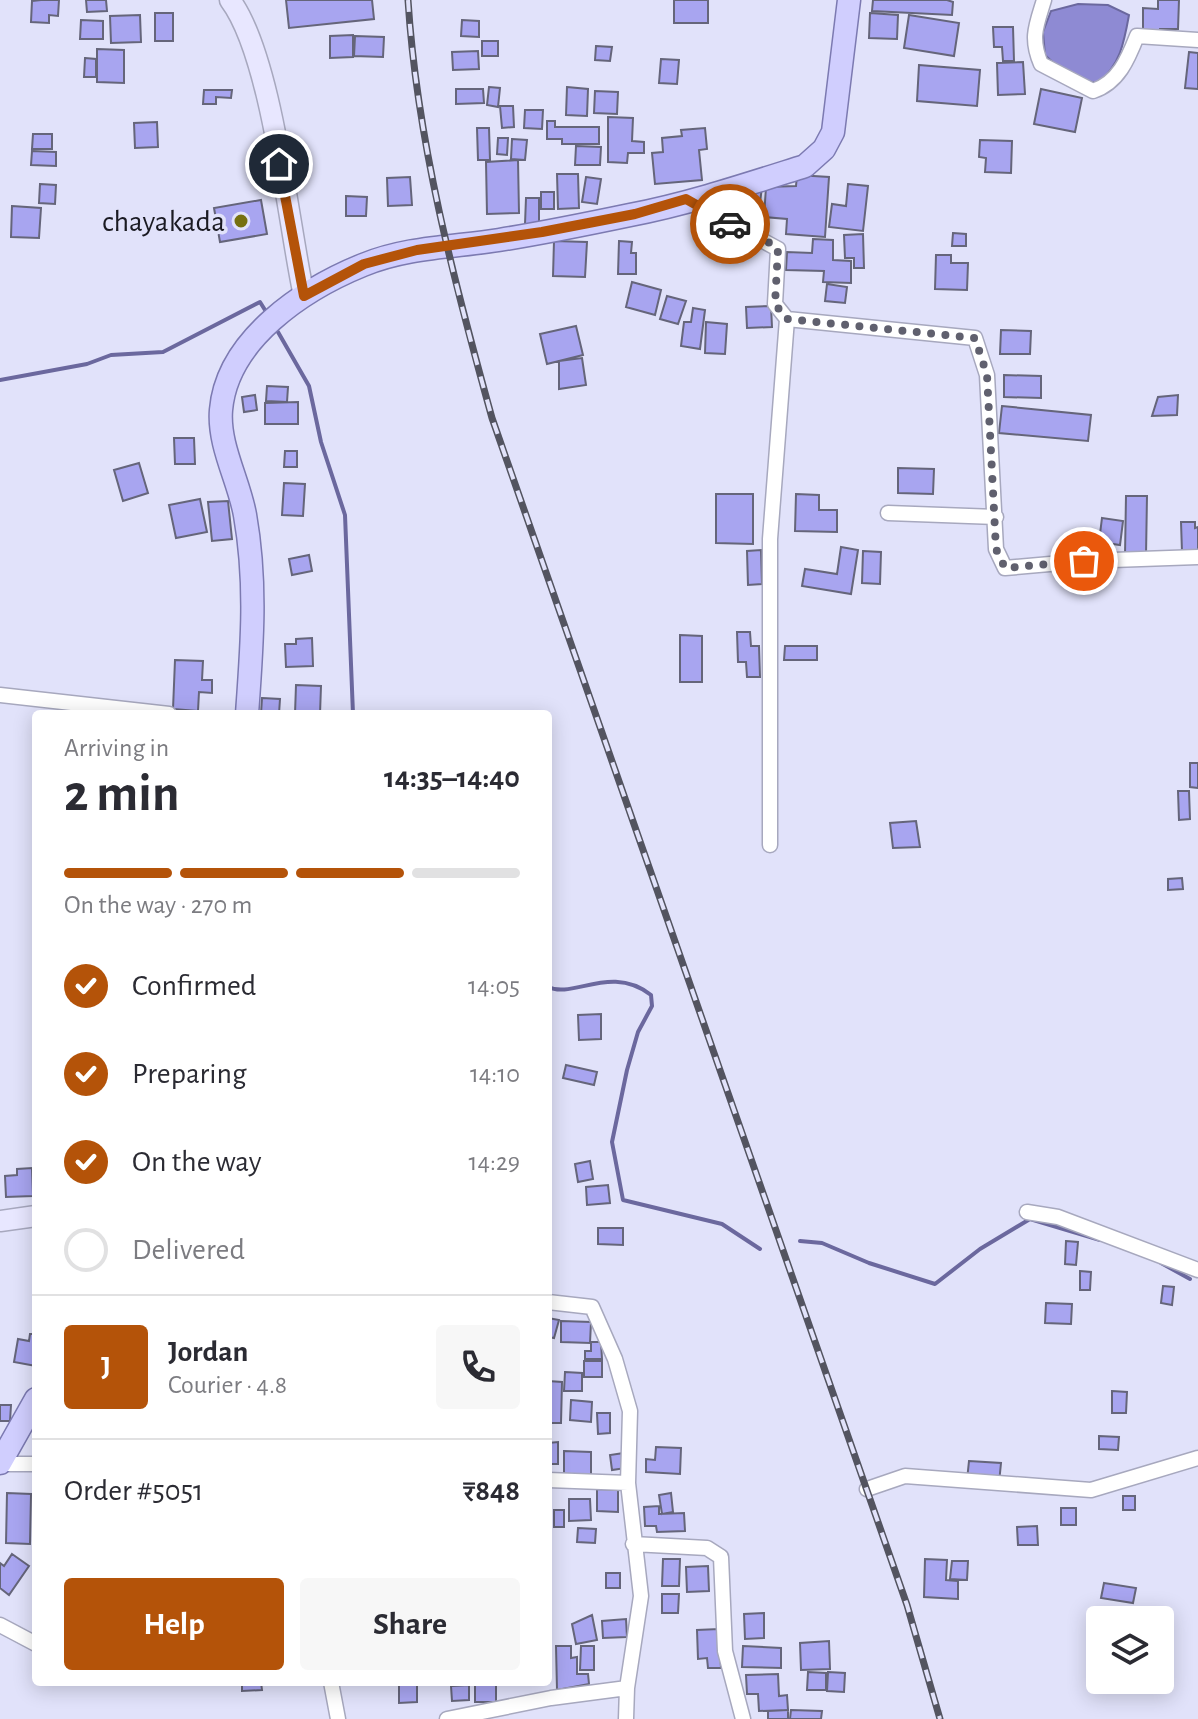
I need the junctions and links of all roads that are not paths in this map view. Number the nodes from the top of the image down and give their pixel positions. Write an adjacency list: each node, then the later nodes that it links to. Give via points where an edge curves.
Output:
1 (230, 0): 6 (street, via 241,14 257,64)
2 (849, 0): 5 (main road, via 838,108 824,149 805,166)
3 (1044, 0): 4 (street, via 1033,28 1033,47 1041,64 1093,91 1107,87 1126,63 1137,36)
4 (1198, 40)
5 (686, 199): 6 (main road, via 542,232 417,250 364,264); 7 (street, via 778,249 775,304)
6 (304, 296): 13 (main road, via 265,326 249,346 228,379 221,411 253,568)
7 (787, 319): 9 (street, via 975,338 987,375); 14 (street, via 770,539)
8 (888, 513): 9 (street)
9 (996, 517): 10 (street, via 996,549 1005,568)
10 (1198, 557)
11 (0, 695): 12 (street)
12 (133, 710)
13 (247, 710)
14 (770, 845)
15 (1027, 1212): 18 (street, via 1058,1217)
16 (32, 1217): 17 (street)
17 (0, 1221)
18 (1198, 1270)
19 (552, 1302): 25 (street, via 592,1307 615,1359 630,1411)
20 (32, 1406): 22 (main road)
21 (1198, 1458): 26 (street, via 1091,1490 905,1476)
22 (0, 1463): 23 (street)
23 (32, 1464)
24 (552, 1480): 25 (street)
25 (628, 1483): 27 (street)
26 (867, 1489)
27 (633, 1544): 31 (street, via 641,1596); 35 (street, via 707,1548 721,1557 725,1651)
28 (0, 1625): 29 (street)
29 (32, 1642)
30 (332, 1686): 32 (street)
31 (627, 1688): 33 (street); 34 (street)
32 (338, 1719)
33 (447, 1719)
34 (626, 1719)
35 (743, 1719)

